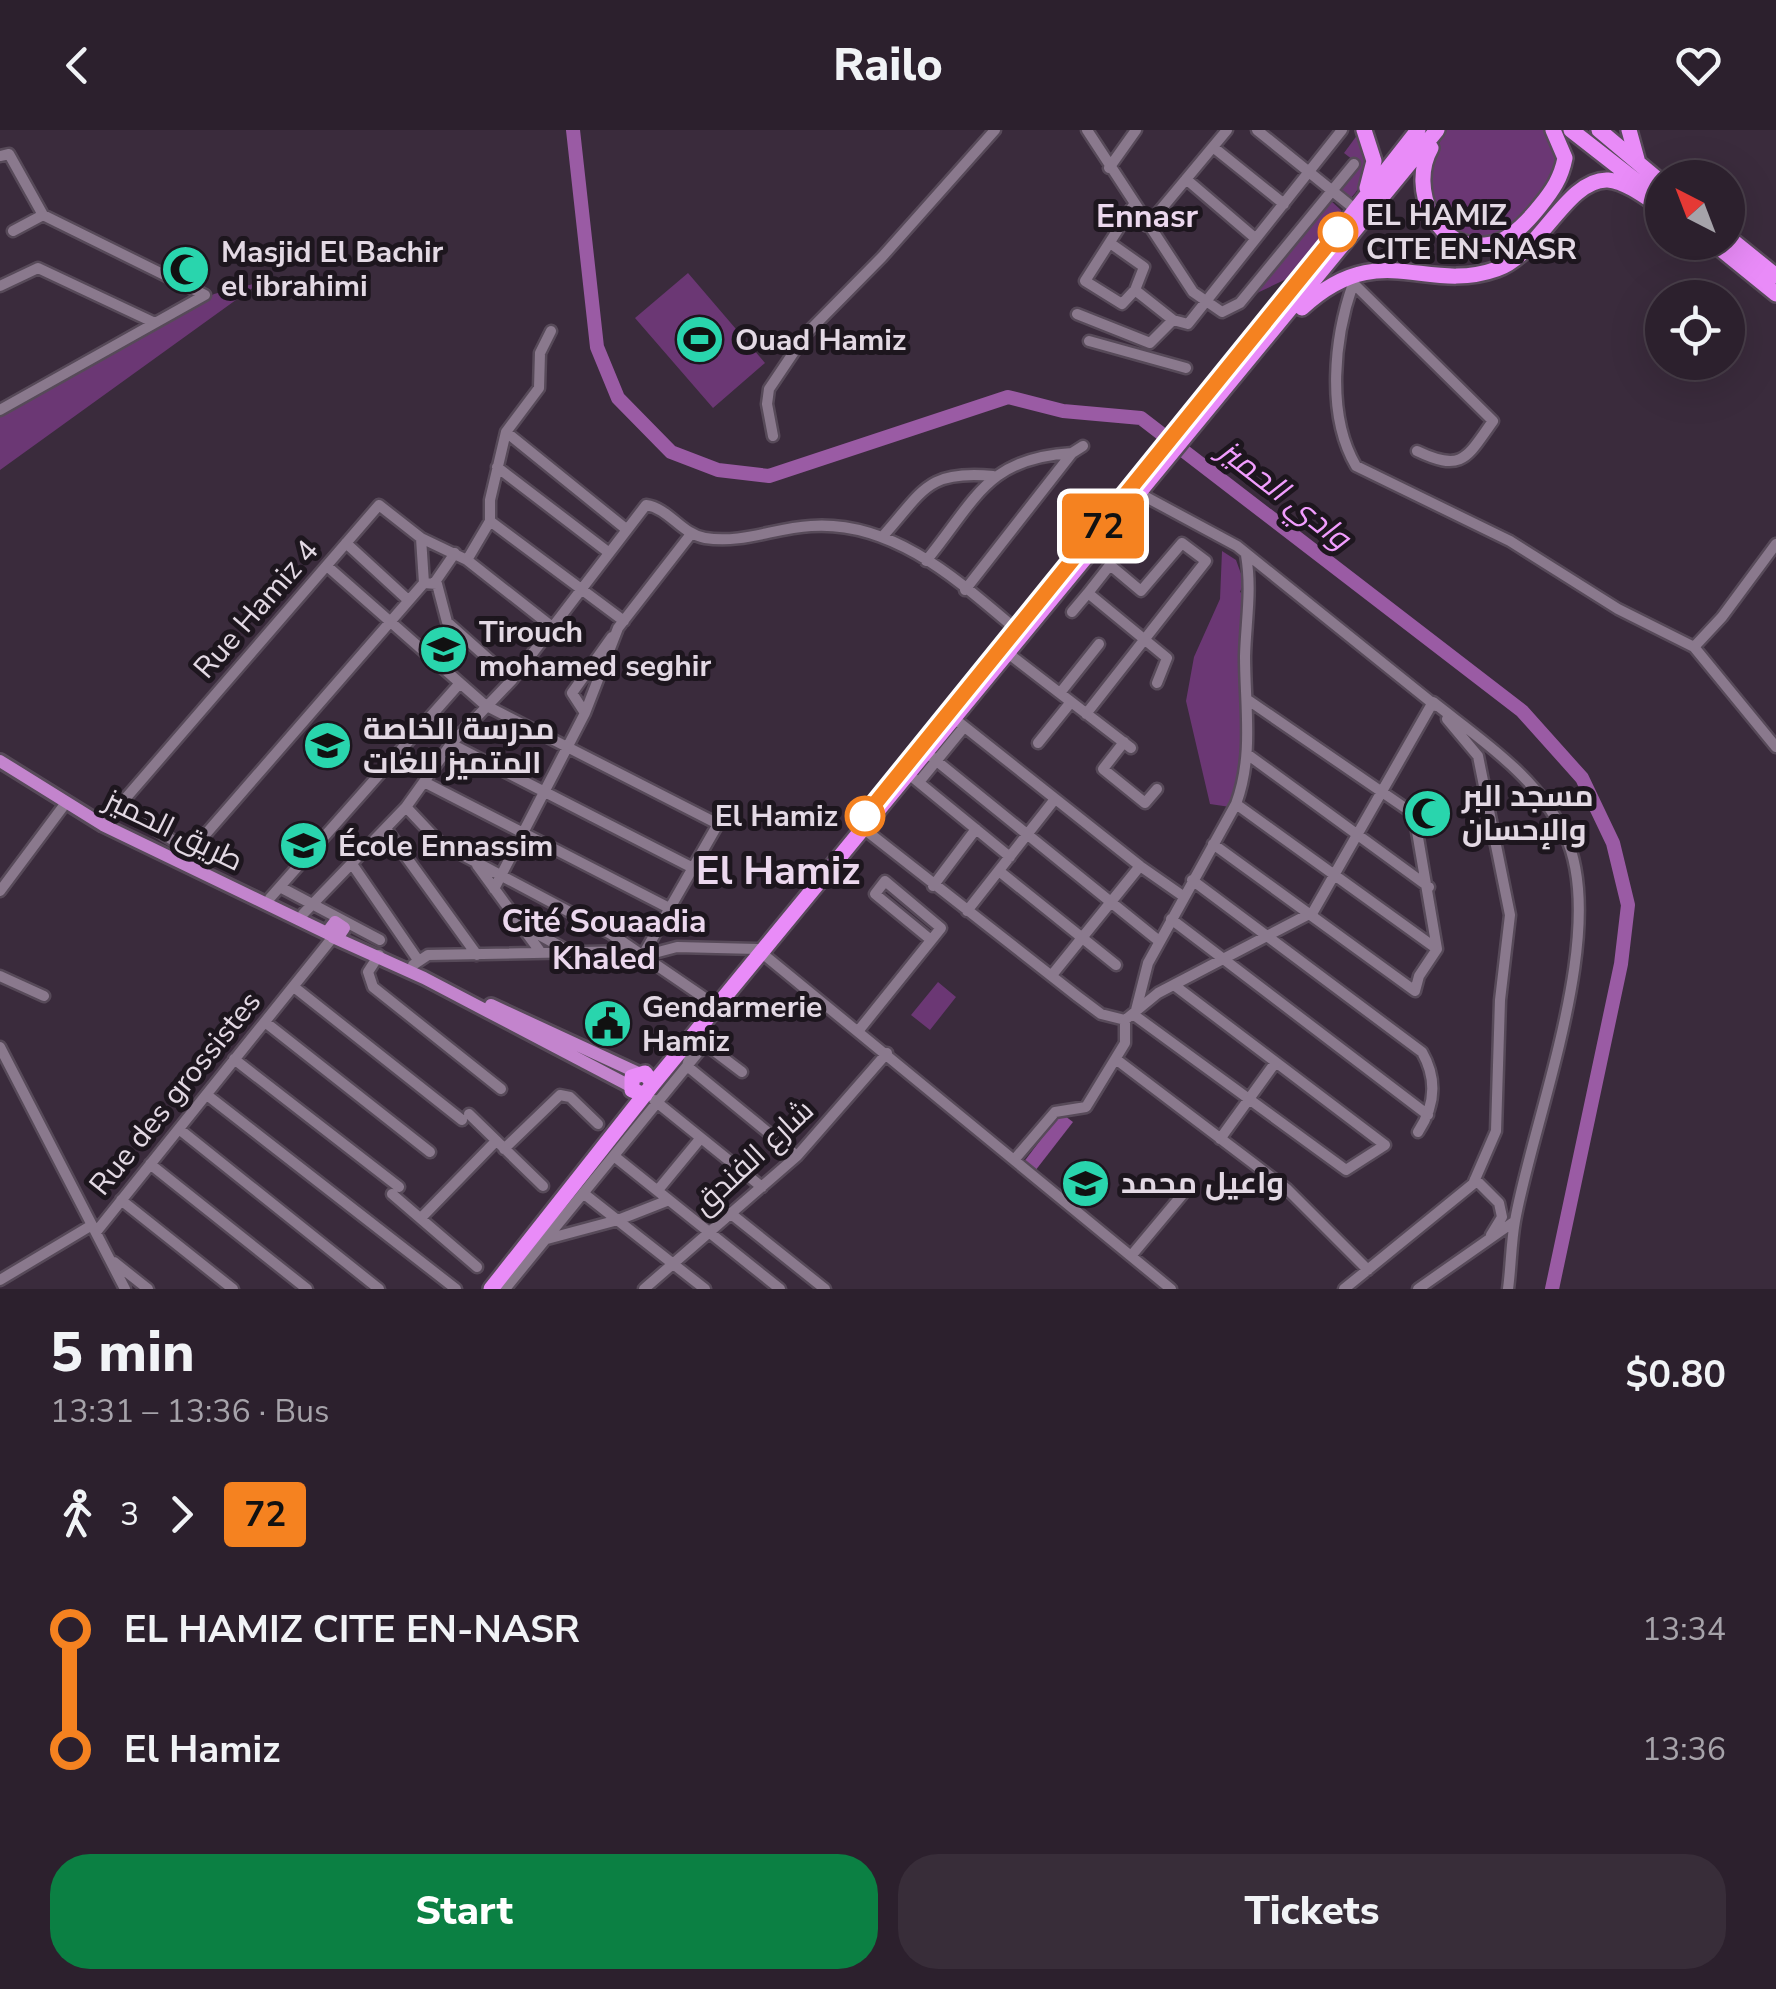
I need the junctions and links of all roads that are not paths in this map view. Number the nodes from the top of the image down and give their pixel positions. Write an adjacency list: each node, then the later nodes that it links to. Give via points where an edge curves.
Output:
1 (995, 130): 53 (street, via 806,334 769,388)
2 (1086, 130): 18 (street)
3 (1136, 130): 18 (street)
4 (1257, 130): 20 (street)
5 (1342, 130): 20 (street)
6 (1364, 130): 27 (highway, via 1374,161)
7 (1418, 130): 27 (highway)
8 (1440, 130): 9 (highway, via 1422,162 1426,205 1446,233 1491,244 1520,228 1555,187 1564,158); 47 (highway)
9 (1554, 130)
10 (1571, 130): 22 (highway)
11 (1599, 130): 19 (highway)
12 (1628, 130): 17 (highway, via 1632,151)
13 (1225, 131): 14 (street)
14 (1212, 147): 21 (street); 25 (street)
15 (0, 156): 28 (street, via 9,154 16,163)
16 (1354, 164): 23 (street)
17 (1645, 165)
18 (1109, 168): 26 (street)
19 (1645, 168)
20 (1309, 173): 23 (street); 25 (street)
21 (1186, 178): 29 (street); 31 (street)
22 (1645, 191)
23 (1332, 192): 27 (street); 40 (street, via 1240,303 1222,312)
24 (1645, 196): 36 (highway, via 1624,185 1594,183 1499,269 1365,271)
25 (1284, 204): 31 (street)
26 (1133, 206): 29 (street); 32 (street)
27 (1356, 210): 50 (highway)
28 (43, 215): 30 (street); 43 (street, via 205,296)
29 (1146, 226): 40 (street)
30 (13, 230)
31 (1256, 238): 40 (street)
32 (1110, 243): 38 (street, via 1144,267); 38 (street, via 1085,281 1122,304)
33 (1745, 250): 35 (highway)
34 (1734, 260): 39 (highway)
35 (1776, 276)
36 (1350, 281): 47 (highway, via 1312,298); 55 (street, via 1493,421 1471,454 1458,461 1438,462); 85 (street, via 1337,349 1340,420 1356,466 1510,541 1618,609)
37 (0, 286): 43 (street, via 38,268)
38 (1135, 290): 42 (street)
39 (1776, 294)
40 (1204, 303): 42 (street, via 1188,324)
41 (1077, 314): 45 (street)
42 (1173, 320): 45 (street, via 1150,343)
43 (155, 324): 51 (street)
44 (551, 331): 52 (street, via 540,353 539,388)
45 (1140, 339): 48 (street)
46 (1090, 341): 48 (street)
47 (1262, 345): 50 (highway)
48 (1135, 355): 49 (street)
49 (1186, 368)
50 (1204, 409): 59 (highway)
51 (0, 410)
52 (506, 432): 57 (street); 61 (street)
53 (773, 436)
54 (1083, 446): 56 (street)
55 (1417, 451)
56 (1072, 453): 58 (street, via 1033,455); 75 (street)
57 (497, 467): 60 (street); 67 (street)
58 (993, 476): 63 (street, via 946,474); 71 (street)
59 (1142, 486): 69 (street); 82 (highway)
60 (490, 521): 70 (street); 74 (street)
61 (626, 529): 62 (street, via 648,504); 67 (street)
62 (691, 534): 63 (street, via 756,538 821,525); 80 (street)
63 (883, 536): 71 (street)
64 (421, 538): 65 (street, Rue Hamiz 4, via 379,506); 68 (street); 73 (street)
65 (346, 544): 72 (street, Rue Hamiz 4); 77 (street)
66 (1776, 544): 85 (street)
67 (608, 552): 74 (street)
68 (455, 553): 70 (street); 73 (street)
69 (1246, 554): 91 (street, via 1252,588); 93 (street)
70 (467, 560): 81 (street)
71 (926, 561): 75 (street)
72 (326, 566): 79 (street); 113 (street, Rue Hamiz 4)
73 (429, 582): 77 (street); 87 (street, via 447,622)
74 (580, 588): 80 (street); 81 (street)
75 (965, 590): 82 (street)
76 (1088, 593): 78 (street); 83 (street); 83 (street, via 1110,565 1142,591 1182,543 1206,562)
77 (408, 600): 79 (street)
78 (1072, 612)
79 (390, 620): 88 (street); 123 (street)
80 (621, 625): 95 (street); 95 (street, via 574,687 572,699)
81 (551, 626): 87 (street)
82 (1021, 634): 86 (highway); 116 (highway)
83 (1145, 639): 89 (street, via 1167,658); 96 (street)
84 (1099, 644): 90 (street)
85 (1694, 647): 101 (street)
86 (1010, 654): 90 (street); 97 (highway)
87 (512, 680): 94 (street)
88 (460, 682): 94 (street); 137 (street)
89 (1157, 683)
90 (1060, 693): 92 (street)
91 (1248, 700): 102 (street); 109 (street)
92 (1071, 702): 96 (street); 98 (street)
93 (1432, 702): 109 (street); 195 (street, via 1478,756 1510,915 1496,1131); 206 (street, via 1517,768 1566,835 1578,879 1573,966)
94 (486, 705): 99 (street); 100 (street)
95 (586, 714): 100 (street)
96 (1086, 714): 107 (street, via 1127,745 1103,768 1145,804)
97 (960, 724): 103 (highway); 110 (street)
98 (1038, 743)
99 (451, 744): 106 (street); 108 (street)
100 (567, 747): 108 (street); 128 (street, via 718,824)
101 (1776, 747)
102 (1248, 754): 112 (street); 121 (street)
103 (932, 757): 105 (highway); 120 (street)
104 (0, 758): 111 (main road, طريق الحميز); 115 (main road, طريق الحميز)
105 (915, 779): 116 (highway); 118 (street)
106 (426, 782): 114 (street); 119 (street)
107 (1157, 789)
108 (545, 791): 119 (street); 128 (street)
109 (1382, 794): 121 (street); 134 (street, via 1414,814)
110 (1055, 799): 120 (street); 127 (street)
111 (65, 804): 136 (street); 147 (main road, طريق الحميز)
112 (1236, 804): 122 (street); 131 (street)
113 (118, 806): 115 (street, Rue Hamiz 4); 123 (street)
114 (406, 807): 117 (street); 126 (street, via 440,843)
115 (106, 820): 123 (main road, طريق الحميز)
116 (862, 826): 133 (street); 156 (highway)
117 (386, 829): 125 (street); 157 (street)
118 (976, 829): 124 (street); 133 (street)
119 (524, 832): 130 (street); 141 (street)
120 (1027, 835): 124 (street); 139 (street)
121 (1358, 837): 131 (street); 134 (street)
122 (1213, 844): 132 (street); 143 (street)
123 (187, 854): 137 (main road, طريق الحميز)
124 (1010, 858): 129 (street)
125 (352, 864): 140 (street); 146 (street)
126 (477, 864): 130 (street); 135 (street)
127 (1140, 866): 138 (street); 139 (street)
128 (694, 868): 141 (street)
129 (1000, 871): 142 (street); 149 (street)
130 (501, 876): 135 (street); 158 (street)
131 (1335, 876): 143 (street); 153 (street)
132 (1192, 880): 138 (street); 148 (street)
133 (932, 886): 142 (street)
134 (1430, 888): 153 (street)
135 (494, 889): 145 (street)
136 (0, 891)
137 (275, 892): 140 (main road, طريق الحميز)
138 (1183, 896): 144 (street)
139 (1110, 903): 149 (street); 151 (street)
140 (307, 910): 147 (main road, طريق الحميز); 152 (street)
141 (671, 910): 158 (street)
142 (967, 912): 162 (street)
143 (1312, 912): 148 (street); 153 (street, via 1415,991)
144 (1170, 919): 151 (street); 159 (street)
145 (521, 925): 154 (street); 155 (street)
146 (395, 926): 152 (street); 160 (street)
147 (336, 932): 152 (main road, طريق الحميز); 165 (street, Rue des grossistes)
148 (1266, 936): 159 (street); 183 (street, via 1422,1052 1433,1086)
149 (1082, 939): 161 (street); 162 (street)
150 (931, 940): 150 (street, via 874,894 885,882 941,928); 170 (street)
151 (1159, 941): 168 (street)
152 (378, 947): 160 (main road, طريق الحميز); 179 (main road, طريق الحميز, via 499,1018); 180 (street, via 368,972 373,987)
153 (1437, 949)
154 (538, 950): 155 (street); 157 (street)
155 (566, 950): 158 (street)
156 (760, 951): 158 (street, via 677,947); 167 (highway); 170 (street); 171 (highway)
157 (477, 954): 160 (street, via 428,955)
158 (639, 954): 167 (street)
159 (1222, 959): 164 (street); 183 (street)
160 (415, 963): 179 (main road, طريق الحميز)
161 (1116, 965)
162 (1052, 975): 168 (street, via 1101,1014)
163 (0, 976): 166 (street)
164 (1174, 984): 168 (street); 176 (street)
165 (294, 987): 169 (street, Rue des grossistes); 189 (street)
166 (44, 996)
167 (712, 1003): 179 (highway)
168 (1131, 1016): 175 (street); 182 (street)
169 (264, 1022): 174 (street, Rue des grossistes); 190 (street)
170 (858, 1030): 173 (street)
171 (696, 1036): 177 (street); 179 (highway)
172 (0, 1046): 207 (street)
173 (887, 1053): 192 (street, شارع الفندق); 193 (street)
174 (234, 1059): 181 (street, Rue des grossistes); 204 (street)
175 (1116, 1060): 187 (street); 193 (street, via 1086,1107 1060,1108)
176 (1275, 1063): 182 (street); 182 (street, via 1385,1145 1346,1170)
177 (687, 1066): 178 (street, via 706,1044); 179 (street); 192 (street)
178 (742, 1072)
179 (641, 1086): 188 (street); 191 (street); 225 (highway); 226 (highway)
180 (501, 1090)
181 (207, 1094): 185 (street, Rue des grossistes); 224 (street)
182 (1248, 1100): 187 (street)
183 (1428, 1116): 186 (street)
184 (598, 1124): 189 (street, via 560,1095)
185 (179, 1128): 194 (street, Rue des grossistes); 223 (street)
186 (1418, 1132)
187 (1220, 1138): 215 (street, via 1286,1189)
188 (700, 1139): 197 (street); 198 (street)
189 (500, 1145): 196 (street); 204 (street)
190 (430, 1152)
191 (614, 1156): 198 (street); 199 (street)
192 (797, 1156): 197 (street, شارع الفندق)
193 (1014, 1160): 211 (street)
194 (150, 1164): 201 (street, Rue des grossistes); 222 (street)
195 (1476, 1179): 209 (street, via 1499,1203 1502,1217); 215 (street)
196 (543, 1186)
197 (762, 1187): 203 (street, شارع الفندق)
198 (658, 1190): 202 (street)
199 (583, 1193): 205 (street); 210 (street)
200 (1182, 1195): 211 (street)
201 (121, 1200): 207 (street, Rue des grossistes); 221 (street)
202 (669, 1200): 205 (street); 208 (street)
203 (730, 1213): 208 (street, شارع الفندق); 218 (street)
204 (422, 1218): 214 (street)
205 (618, 1220): 210 (street); 213 (street)
206 (1515, 1221): 209 (street); 233 (street)
207 (94, 1228): 212 (street); 216 (street)
208 (709, 1231): 213 (street, شارع الفندق); 229 (street)
209 (1489, 1239): 232 (street)
210 (546, 1240): 227 (street)
211 (1132, 1256): 230 (street)
212 (110, 1259): 219 (street); 220 (street)
213 (675, 1266): 217 (street, شارع الفندق); 228 (street)
214 (477, 1267)
215 (1368, 1270): 231 (street)
216 (0, 1280)
217 (652, 1287)
218 (817, 1287)
219 (125, 1289)
220 (148, 1289)
221 (234, 1289)
222 (307, 1289)
223 (379, 1289)
224 (456, 1289)
225 (480, 1289)
226 (491, 1289)
227 (505, 1289)
228 (704, 1289)
229 (780, 1289)
230 (1171, 1289)
231 (1344, 1289)
232 (1418, 1289)
233 (1508, 1289)

